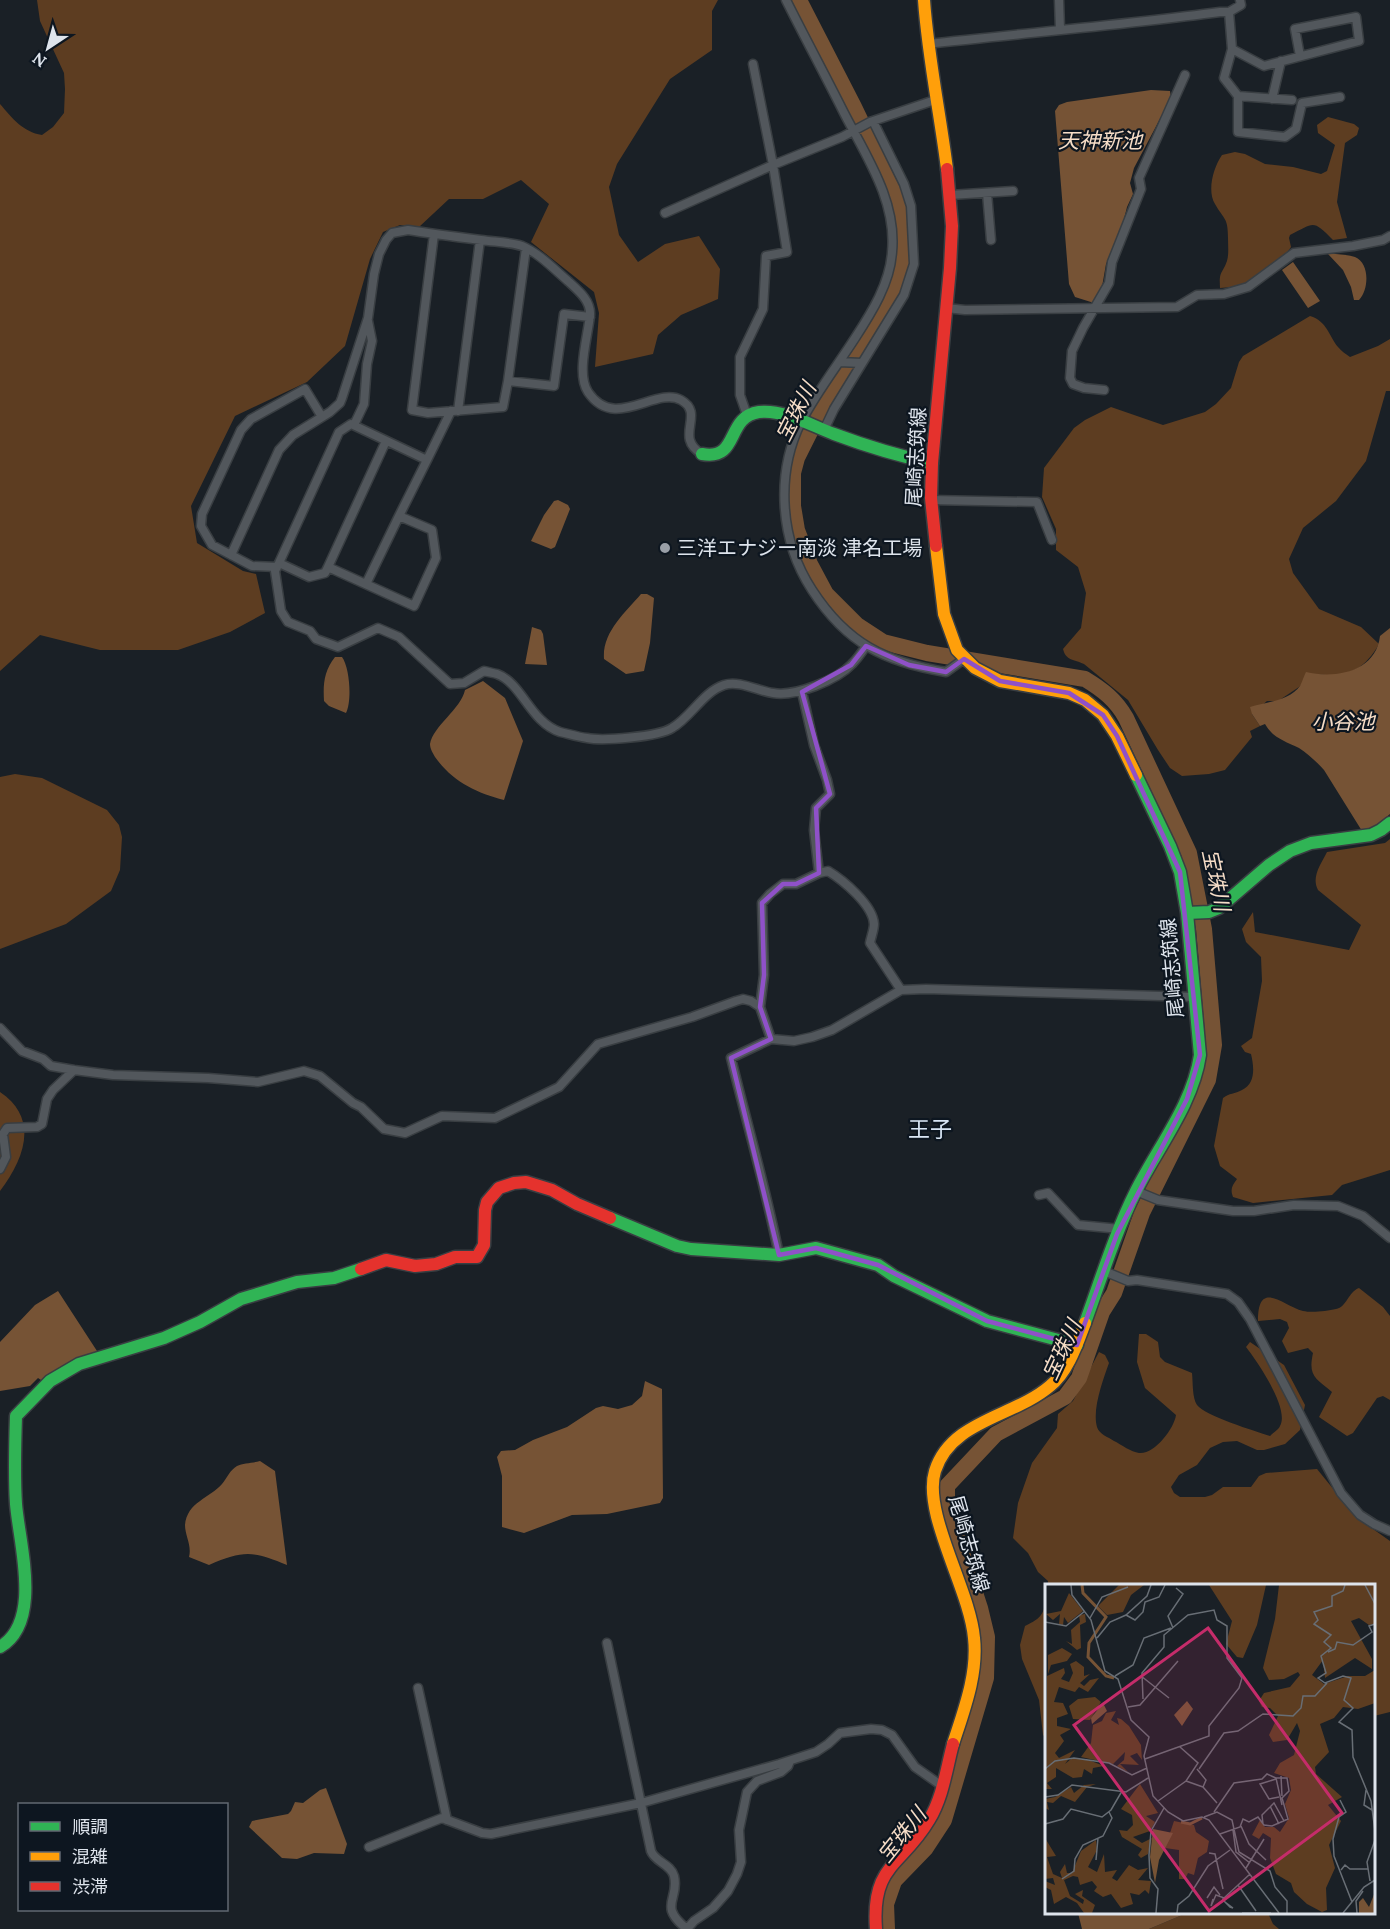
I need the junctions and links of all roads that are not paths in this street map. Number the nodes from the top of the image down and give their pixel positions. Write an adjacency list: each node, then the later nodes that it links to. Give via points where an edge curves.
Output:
1 (786, 0): 20 (street)
2 (925, 0): 8 (main road, 尾崎志筑線)
3 (1059, 0): 7 (street)
4 (1250, 1): 5 (street)
5 (1241, 3): 6 (street)
6 (1229, 12): 7 (street); 9 (street)
7 (1060, 29): 8 (street)
8 (927, 44): 16 (main road, 尾崎志筑線)
9 (1232, 49): 11 (street, via 1264,66); 14 (street, via 1224,78)
10 (1300, 56): 10 (street, via 1359,41 1356,18 1295,29); 11 (street)
11 (1281, 62): 17 (street)
12 (753, 64): 21 (street)
13 (1185, 75): 32 (street, via 1139,178 1141,189 1112,262 1109,283)
14 (1238, 96): 15 (street, via 1238,132 1286,137 1296,129 1302,103); 17 (street)
15 (1340, 97)
16 (938, 99): 19 (street); 24 (main road, 尾崎志筑線)
17 (1272, 99): 18 (street)
18 (1292, 100)
19 (872, 122): 20 (street); 36 (street, via 911,206 914,264 904,295)
20 (855, 130): 21 (street); 35 (street, via 891,216 892,251 883,288)
21 (773, 165): 25 (street); 40 (street, via 787,252 766,256 763,309 740,357 740,395)
22 (1013, 191): 23 (street)
23 (987, 193): 24 (street); 29 (street)
24 (950, 195): 31 (main road, 尾崎志筑線)
25 (665, 213)
26 (434, 234): 28 (street); 34 (street, via 401,231 386,240 374,274); 39 (street, via 412,410)
27 (1390, 236): 32 (street, via 1353,246 1294,253 1248,287 1224,294 1197,295 1177,307)
28 (480, 240): 30 (street); 39 (street)
29 (991, 240)
30 (526, 248): 33 (street, via 584,296); 37 (street)
31 (946, 308): 32 (street); 48 (main road, 尾崎志筑線)
32 (1096, 308): 38 (street, via 1072,351 1070,378 1073,384 1084,388)
33 (590, 317): 37 (street, via 564,314 554,386); 46 (street, via 583,371 588,392 598,403 617,409 670,397 681,400 691,414 690,442)
34 (368, 318): 41 (street, via 340,403); 43 (street, via 372,341 364,404)
35 (839, 362): 36 (street); 42 (street)
36 (862, 363): 44 (street)
37 (508, 381): 39 (street, via 503,407)
38 (1104, 390)
39 (454, 411): 47 (street)
40 (747, 415): 42 (main road, via 760,412); 46 (main road, via 719,456)
41 (322, 417): 52 (street, via 293,435 279,450); 52 (street, via 305,389 250,419 241,430 202,514 201,526 212,545)
42 (803, 423): 44 (main road); 56 (street, via 788,456 785,484 785,520 794,553 808,585 824,608)
43 (354, 425): 45 (street); 53 (street, via 339,432)
44 (823, 430): 48 (main road)
45 (386, 441): 47 (street); 54 (street)
46 (702, 454)
47 (426, 460): 50 (street)
48 (932, 463): 49 (main road, 尾崎志筑線)
49 (931, 500): 51 (street, via 1037,502); 57 (main road, 尾崎志筑線, via 944,614)
50 (399, 516): 55 (street); 55 (street, via 432,530 435,558 414,606)
51 (1052, 540)
52 (231, 555): 53 (street, via 252,566)
53 (278, 565): 54 (street, via 309,576 325,573); 58 (street, via 275,571 281,611 288,622 316,639 338,647 378,628 399,637 450,684 464,683 484,672 499,675 511,683 535,715 558,731 589,738 659,734 672,728 717,688 728,684 776,694)
54 (328, 567): 55 (street)
55 (366, 584)
56 (866, 646): 57 (street, via 915,667 946,672); 58 (street, via 851,665)
57 (959, 659): 61 (main road, 尾崎志筑線, via 1000,681 1069,693 1103,715 1118,736 1170,846)
58 (802, 692): 60 (street, via 830,794 816,808 814,830)
59 (1390, 823): 61 (main road, via 1363,837 1303,845 1286,853 1219,908)
60 (819, 873): 62 (street, via 828,871 838,877 865,904 874,923 870,943); 64 (street, via 796,884 783,884 762,903 764,975)
61 (1190, 913): 63 (main road, 尾崎志筑線)
62 (901, 990): 63 (street); 66 (street, via 832,1030 794,1041)
63 (1195, 997): 69 (main road, 尾崎志筑線, via 1200,1055 1197,1076)
64 (759, 1007): 66 (street); 67 (street, via 743,999 598,1044 560,1087 495,1118 442,1116 405,1133 384,1129 320,1076 304,1071 258,1082)
65 (0, 1028): 67 (street, via 22,1051 51,1066)
66 (771, 1039): 73 (street, via 731,1058)
67 (74, 1070): 68 (street, via 47,1099 42,1124 7,1128 3,1134 6,1157)
68 (0, 1169)
69 (1139, 1192): 71 (main road, 尾崎志筑線); 72 (street, via 1158,1200 1233,1211 1294,1205 1338,1206 1363,1216)
70 (1039, 1195): 71 (street, via 1047,1193 1078,1225)
71 (1120, 1229): 74 (main road, 尾崎志筑線)
72 (1390, 1238)
73 (779, 1255): 75 (main road, via 816,1248 878,1265 987,1321); 78 (main road, via 677,1246 552,1190 526,1182 514,1183 499,1188 487,1202 484,1245 477,1257 455,1257 415,1266 386,1260 334,1278 297,1282 242,1299 164,1338 79,1364 50,1381 16,1416 16,1505 26,1588 20,1624)
74 (1109, 1273): 75 (main road, 尾崎志筑線); 76 (street, via 1128,1281 1227,1294 1238,1302 1341,1493 1360,1515)
75 (1077, 1346): 81 (main road, 尾崎志筑線, via 1052,1385 959,1436 944,1452 936,1469 936,1509 974,1627 975,1650 973,1678)
76 (1390, 1531)
77 (607, 1643): 82 (street)
78 (0, 1647)
79 (418, 1688): 83 (street)
80 (791, 1760): 81 (street, via 821,1750 840,1733 882,1730 895,1738 917,1770); 82 (street); 85 (street, via 781,1772 758,1781 747,1792 739,1830 741,1862 737,1874 713,1908)
81 (942, 1786): 86 (main road, 尾崎志筑線, via 930,1819 879,1886)
82 (641, 1803): 83 (street, via 491,1834); 85 (street, via 653,1856 673,1875 674,1916)
83 (447, 1820): 84 (street, via 442,1818)
84 (369, 1846)
85 (687, 1929)
86 (876, 1929)

